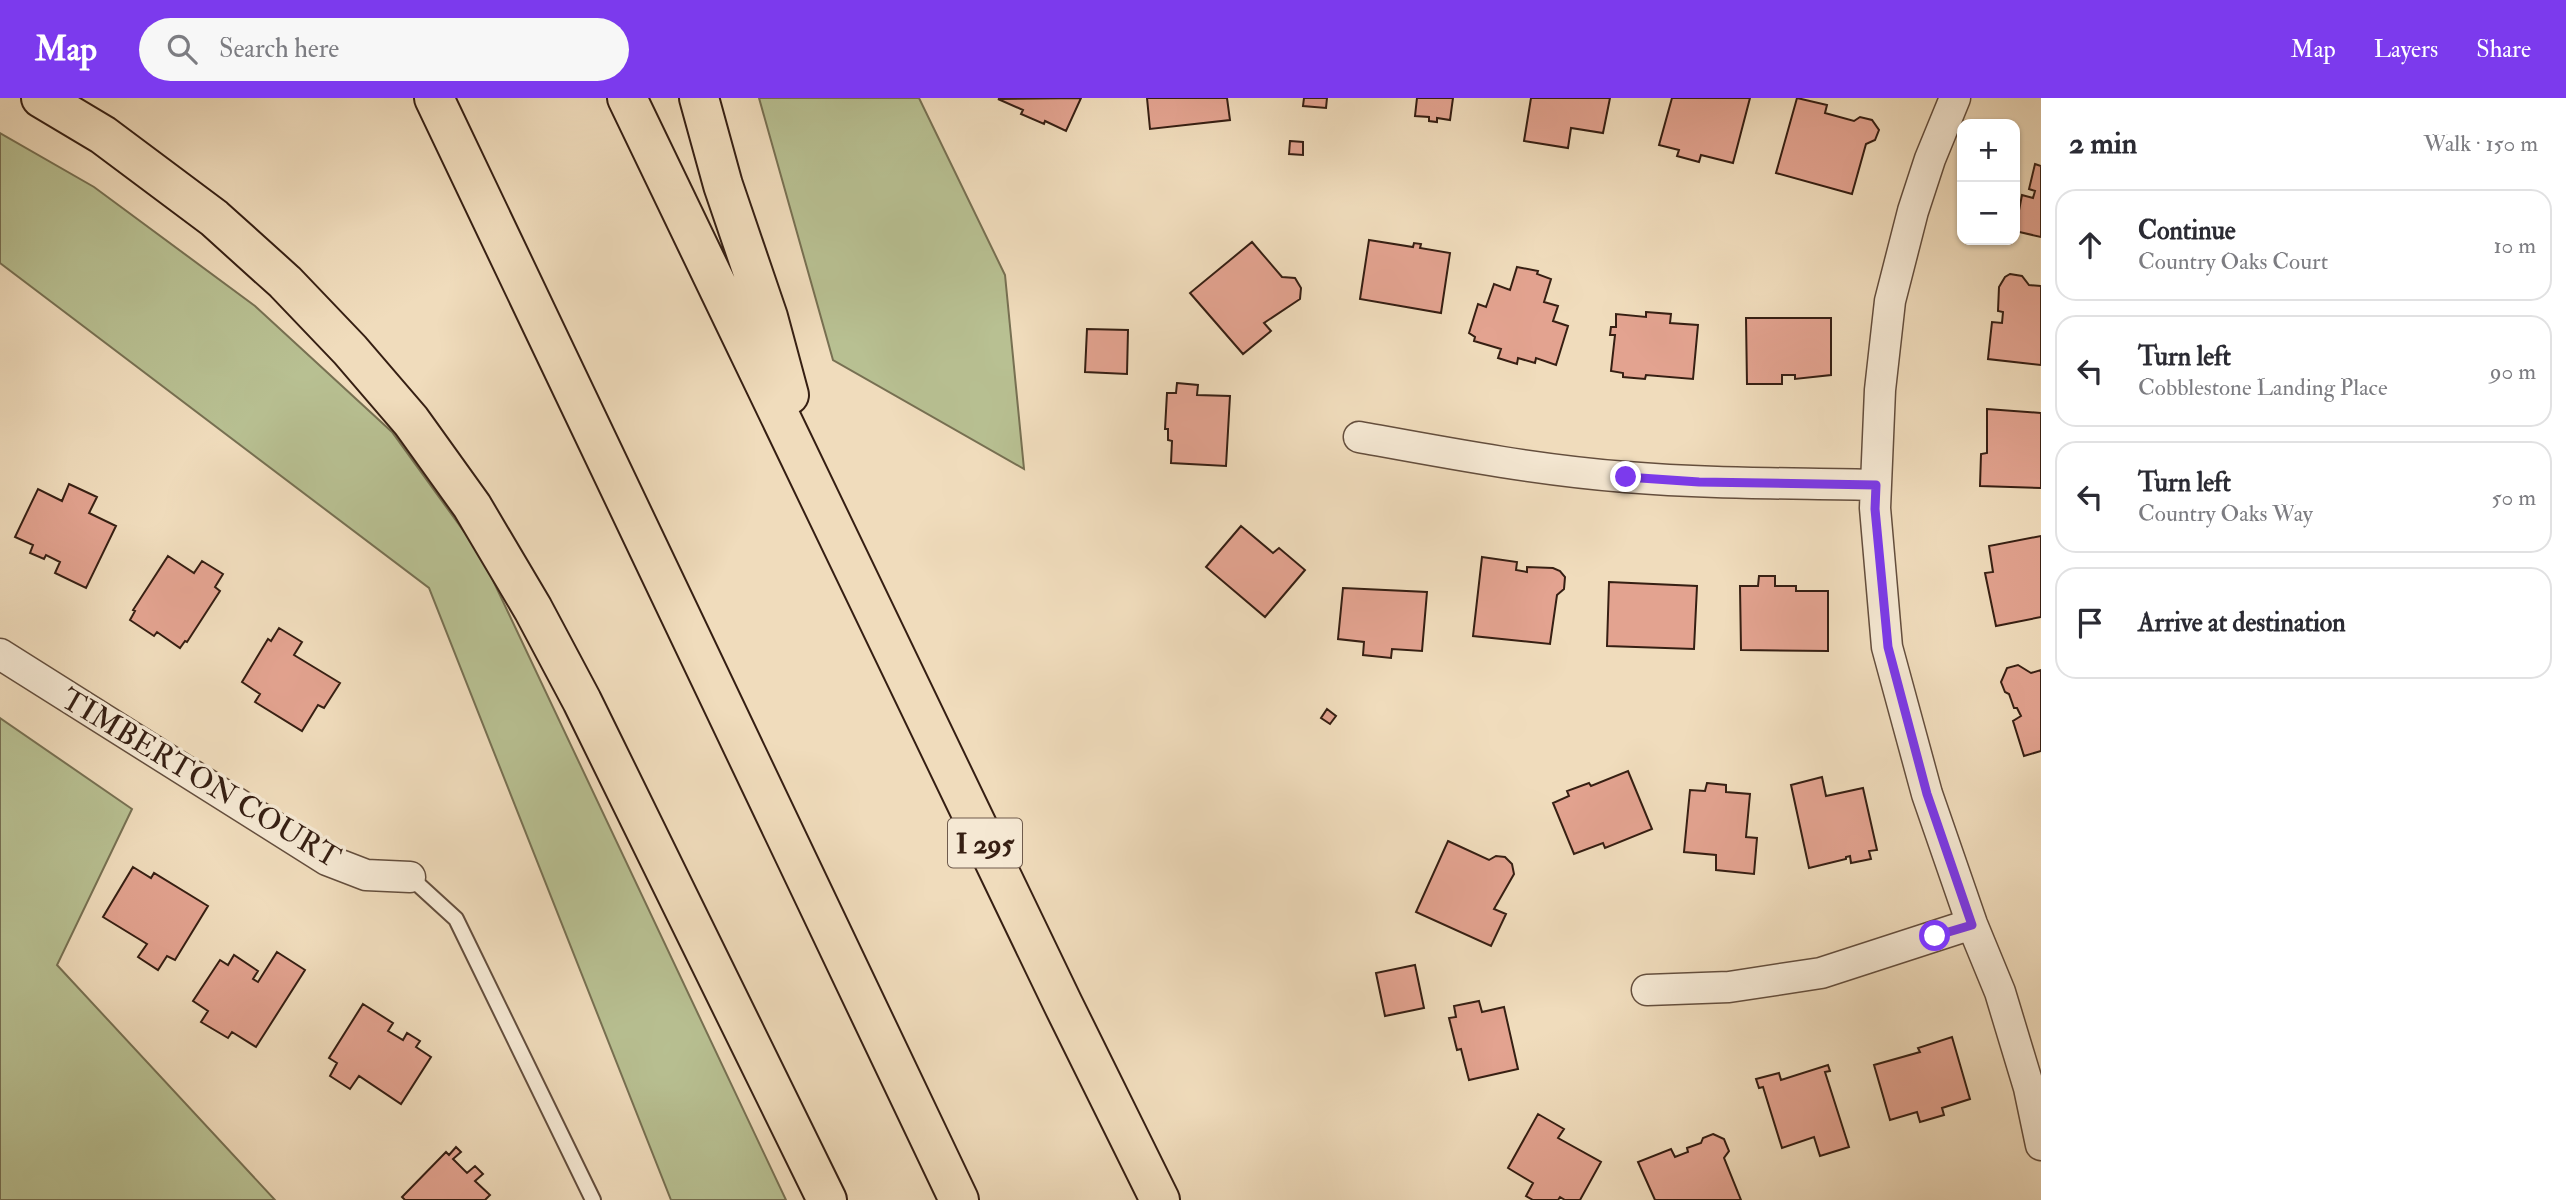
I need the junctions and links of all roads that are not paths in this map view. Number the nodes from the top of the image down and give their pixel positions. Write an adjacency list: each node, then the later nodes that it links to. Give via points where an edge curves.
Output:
1 (41, 98): 15 (highway, via 103,135 214,218 285,282 411,421 465,495 582,701)
2 (434, 98): 16 (highway)
3 (627, 98): 7 (highway)
4 (699, 98): 7 (highway, via 768,317)
5 (1955, 98): 8 (street, via 1913,211 1890,301)
6 (1359, 438): 8 (street, via 1504,463 1626,477)
7 (814, 485): 17 (highway, I 295)
8 (1876, 485): 11 (street, via 1888,647 1927,794)
9 (0, 654): 10 (street, TIMBERTON COURT, via 327,859 366,875)
10 (410, 877): 14 (lane, via 456,919)
11 (1972, 925): 12 (street, via 1821,973 1728,987); 13 (street, via 2000,992)
12 (1647, 990)
13 (2041, 1145)
14 (593, 1200)
15 (827, 1200)
16 (959, 1200)
17 (1160, 1200)

